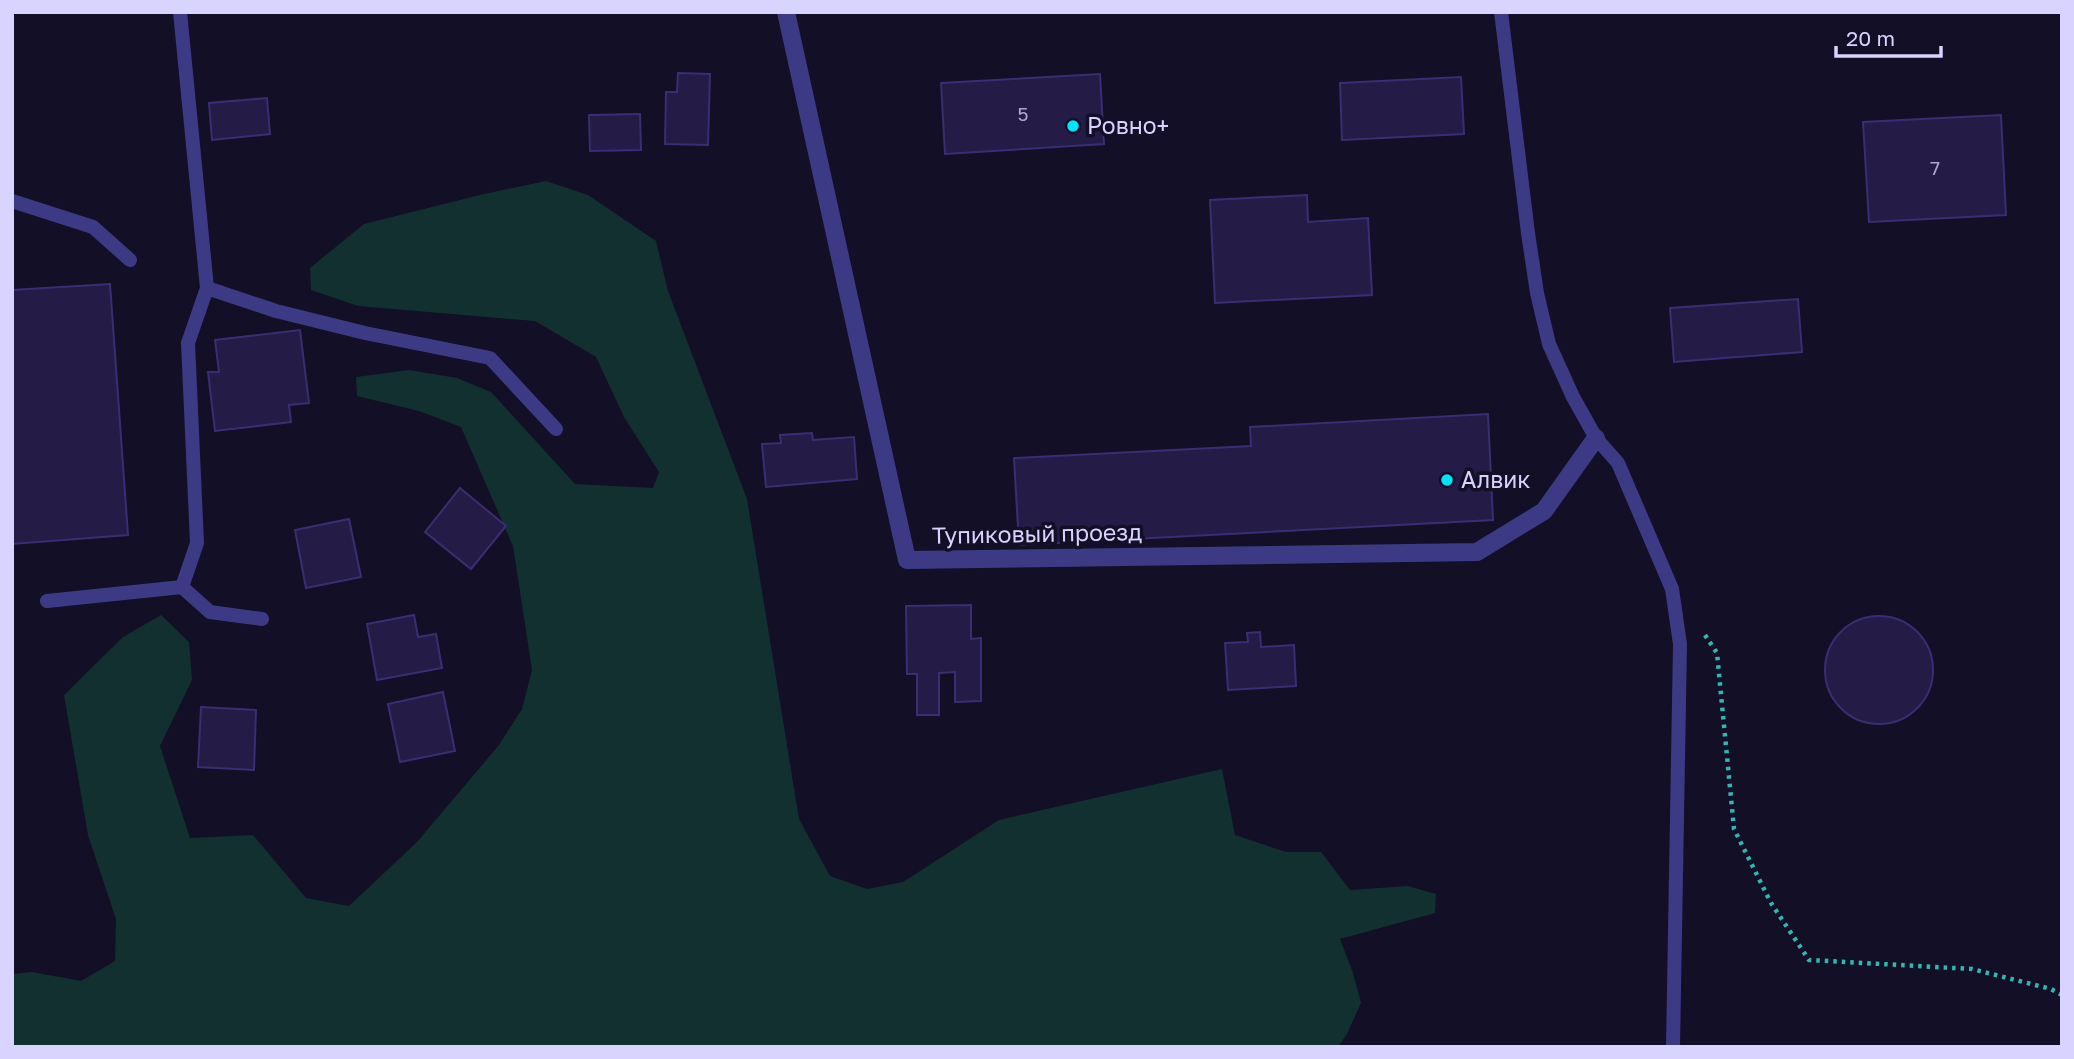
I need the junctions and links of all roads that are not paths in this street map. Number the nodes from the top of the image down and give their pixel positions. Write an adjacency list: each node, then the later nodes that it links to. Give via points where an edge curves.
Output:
1 (180, 12): 6 (lane)
2 (786, 12): 8 (street, Тупиковый проезд, via 907,560 1477,552 1544,510)
3 (1501, 12): 8 (lane, via 1537,293 1549,344)
4 (12, 201): 5 (lane, via 93,227)
5 (130, 260)
6 (207, 288): 7 (lane, via 276,311 490,358); 9 (lane, via 188,344 197,543)
7 (556, 429)
8 (1596, 438): 12 (lane, via 1618,463 1672,589 1680,644)
9 (182, 587): 10 (lane); 11 (lane, via 210,612)
10 (47, 601)
11 (262, 619)
12 (1673, 1047)

